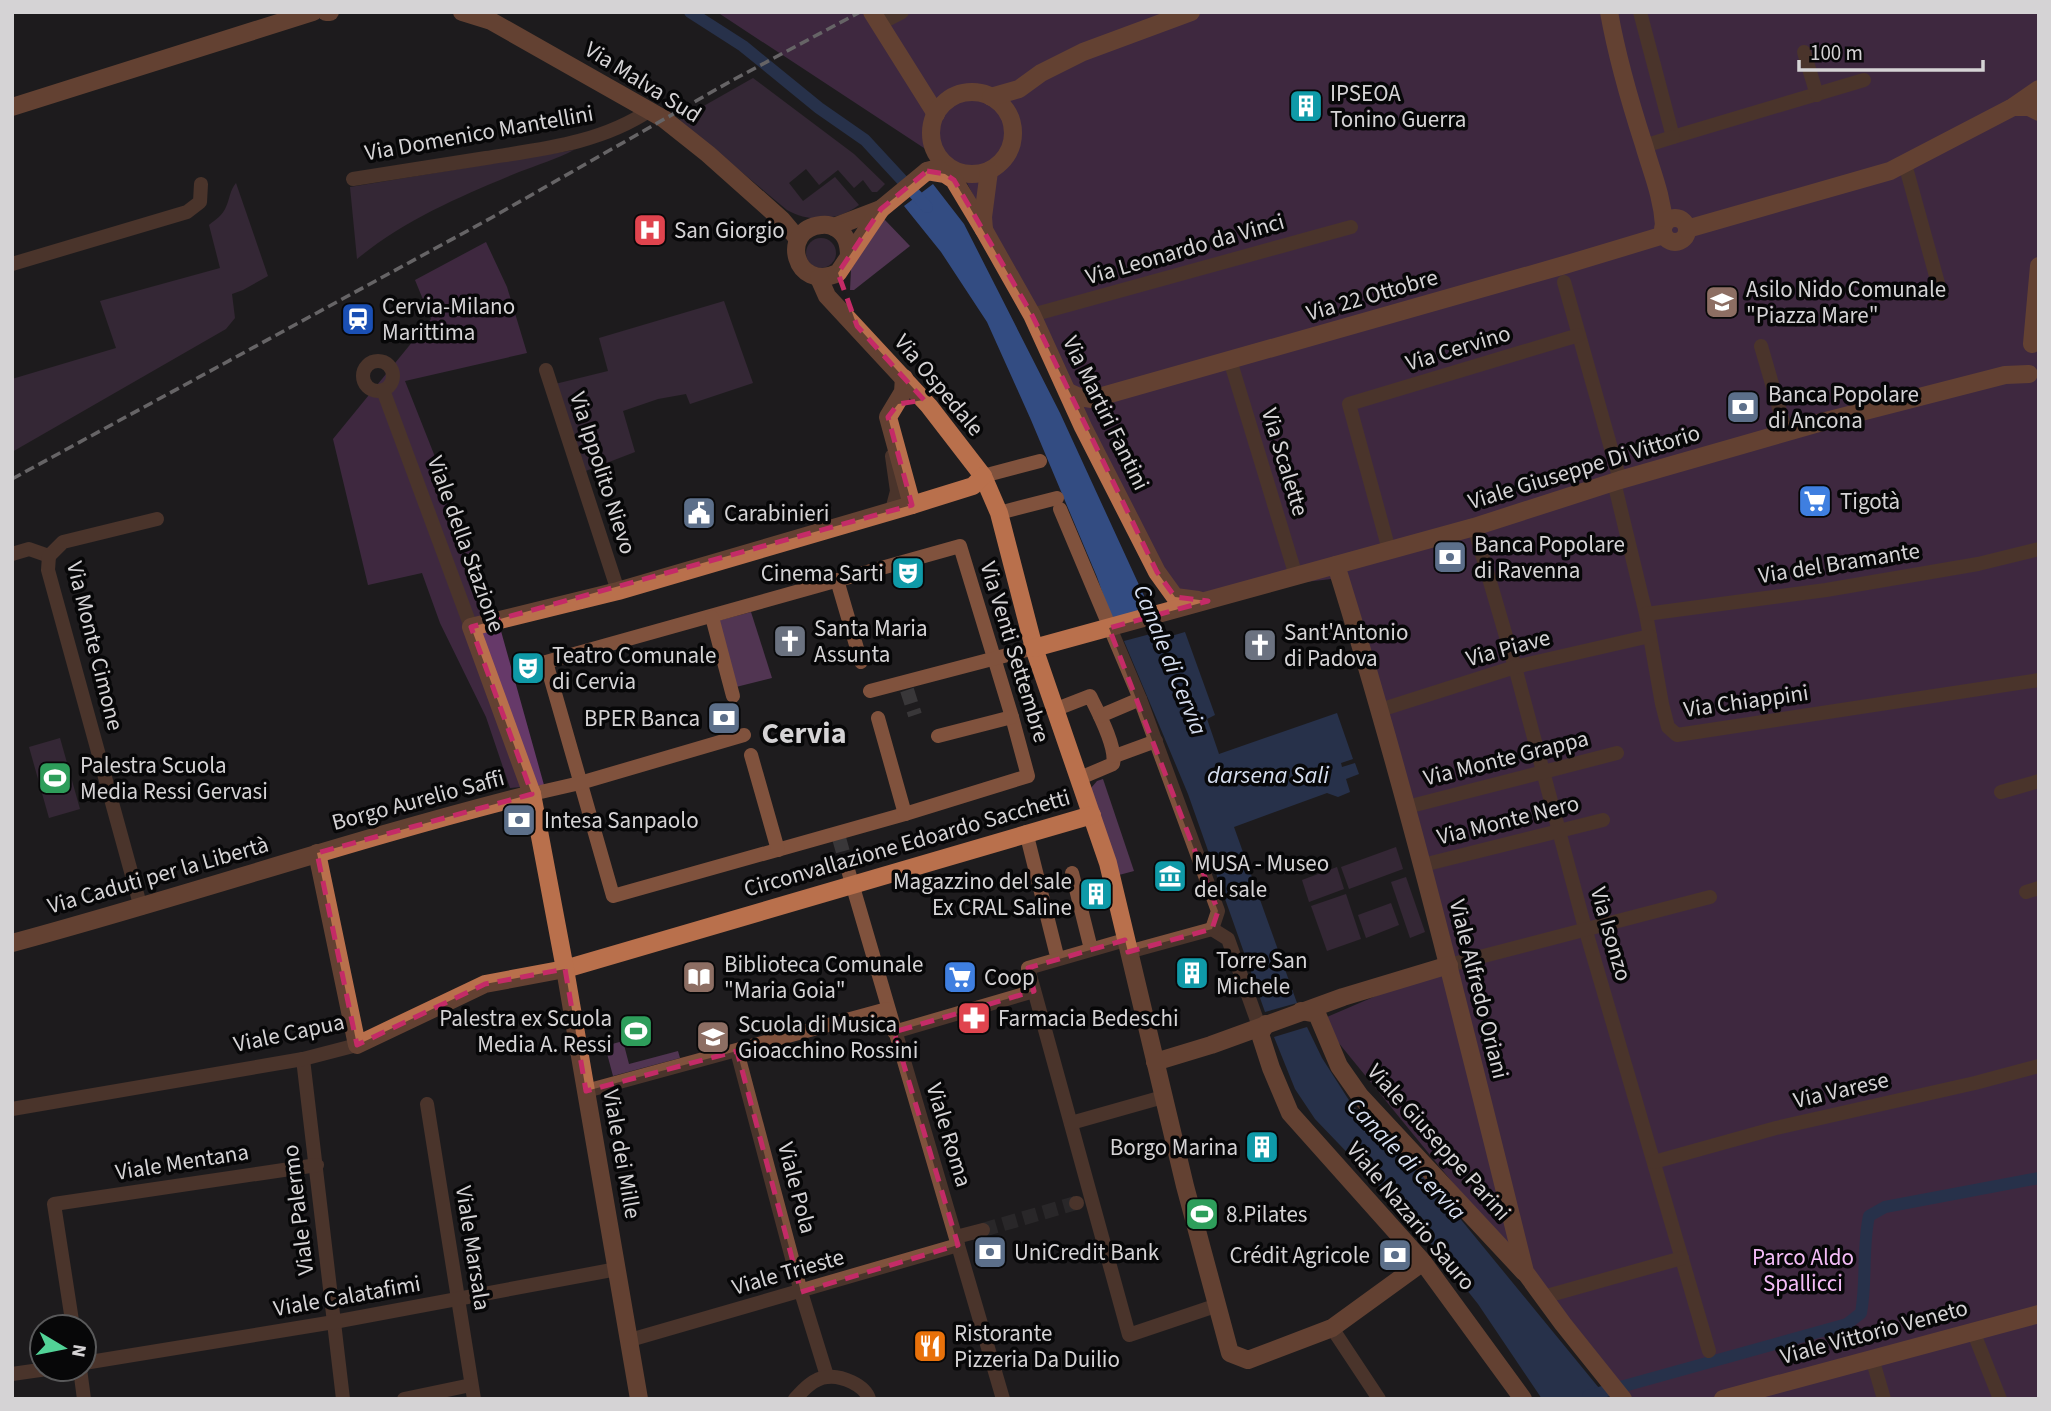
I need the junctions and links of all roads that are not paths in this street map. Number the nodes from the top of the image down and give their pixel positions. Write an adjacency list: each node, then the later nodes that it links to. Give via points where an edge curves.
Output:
1 (313, 12): 16 (street)
2 (462, 12): 18 (street, Via Malva Sud, via 491,21)
3 (902, 12): 7 (street)
4 (1191, 12): 11 (street, via 1083,52)
5 (1609, 12): 23 (street)
6 (1640, 12): 22 (street)
7 (878, 18): 9 (street)
8 (1804, 52): 13 (street)
9 (915, 78): 14 (street); 20 (street)
10 (1864, 80): 13 (street)
11 (1019, 89): 15 (street); 21 (street)
12 (2039, 89): 17 (street, Via 22 Ottobre)
13 (1817, 94): 22 (street)
14 (952, 97): 15 (street, via 978,93); 20 (street)
15 (991, 97): 21 (street)
16 (12, 107)
17 (2012, 107): 19 (street); 25 (street, Via 22 Ottobre)
18 (650, 110): 29 (street, Via Domenico Mantellini, via 607,133 567,145); 32 (street, Via Malva Sud)
19 (2039, 112)
20 (936, 114): 24 (street, via 931,139)
21 (1010, 117): 27 (street, via 1012,142 999,164)
22 (1673, 136): 23 (street)
23 (1644, 146): 37 (street)
24 (935, 151): 26 (street); 28 (street)
25 (1905, 164): 37 (street, Via 22 Ottobre); 45 (street)
26 (954, 169): 27 (street, via 976,174); 28 (street); 33 (street, via 971,182)
27 (989, 170): 33 (street)
28 (927, 171): 31 (street); 33 (street, via 954,180)
29 (353, 179)
30 (201, 184): 40 (street, via 200,202 187,212)
31 (881, 209): 35 (street); 39 (street)
32 (782, 220): 34 (street); 38 (street, Via Malva Sud)
33 (984, 224): 46 (street, Via Martiri Fantini)
34 (813, 225): 35 (street); 38 (street)
35 (834, 226): 39 (street, via 846,237)
36 (1351, 227): 46 (street, Via Leonardo da Vinci)
37 (1673, 227): 51 (street, Via 22 Ottobre)
38 (798, 239): 43 (street, via 795,253 799,264)
39 (849, 257): 41 (street)
40 (12, 264)
41 (838, 273): 43 (street); 47 (street, via 842,295)
42 (2038, 274): 49 (street)
43 (819, 278): 47 (street, via 827,296)
44 (1564, 282): 48 (street, Via Chiappini)
45 (1941, 294)
46 (1032, 315): 56 (street, Via Martiri Fantini)
47 (857, 326): 54 (street, Via Ospedale)
48 (1579, 335): 65 (street, Via Chiappini); 72 (street, Via Cervino, via 1349,404)
49 (2035, 342): 53 (street, via 2025,362)
50 (1761, 346): 61 (street)
51 (1230, 360): 57 (street, Via 22 Ottobre); 76 (street, Via Scalette)
52 (546, 370): 78 (street, Via Ippolito Nievo)
53 (2034, 378): 61 (street, Viale Giuseppe Di Vittorio, via 2005,375)
54 (904, 379): 58 (street); 59 (street, Via Ospedale)
55 (383, 390): 82 (street, Viale della Stazione)
56 (1068, 392): 57 (street); 60 (street, Via Martiri Fantini)
57 (1092, 399): 60 (street)
58 (898, 404): 59 (street, via 913,401); 62 (street, via 888,417)
59 (929, 406): 64 (street, Via Ospedale)
60 (1083, 427): 79 (street, Via Martiri Fantini, via 1157,572 1175,597)
61 (1786, 432): 65 (street, Viale Giuseppe Di Vittorio)
62 (892, 437): 66 (street); 67 (street, via 897,491)
63 (1040, 461): 64 (street)
64 (983, 476): 66 (street, via 973,485); 68 (street, Circonvallazione Edoardo Sacchetti)
65 (1617, 481): 70 (street, Viale Giuseppe Di Vittorio); 80 (street, Via Chiappini)
66 (912, 505): 67 (street)
67 (892, 510): 78 (street)
68 (999, 513): 83 (street, via 1058,503); 85 (street, Circonvallazione Edoardo Sacchetti)
69 (157, 519): 74 (street, via 62,542)
70 (1474, 527): 72 (street, Viale Giuseppe Di Vittorio); 88 (street, Via Isonzo)
71 (2039, 549): 80 (street, Via del Bramante, via 1826,590)
72 (1389, 550): 75 (street, Viale Giuseppe Di Vittorio)
73 (12, 554): 74 (street, via 29,549)
74 (49, 556): 123 (street, Via Monte Cimone, via 48,570)
75 (1336, 565): 76 (street, Viale Giuseppe Di Vittorio); 93 (street, Viale Alfredo Oriani)
76 (1296, 576): 79 (street, Viale Giuseppe Di Vittorio)
77 (837, 580): 81 (street, Via Venti Settembre); 86 (street, Via Venti Settembre, via 960,546); 87 (street)
78 (618, 590): 82 (street)
79 (1208, 601): 83 (street, Viale Giuseppe Di Vittorio)
80 (1646, 614): 84 (street, Via Chiappini)
81 (712, 617): 91 (street); 107 (street, Via Venti Settembre, via 546,662)
82 (471, 627): 109 (street, Viale della Stazione)
83 (1109, 628): 85 (street, Viale Giuseppe Di Vittorio); 92 (street)
84 (1650, 636): 88 (street, Via Piave); 89 (street, Via Chiappini, via 1668,727 1677,735)
85 (1034, 648): 86 (street); 94 (street, Circonvallazione Edoardo Sacchetti)
86 (994, 659): 90 (street, via 906,686); 96 (street, Via Venti Settembre)
87 (861, 662)
88 (1516, 667): 93 (street, Via Piave); 104 (street, Via Isonzo)
89 (2039, 680)
90 (870, 691)
91 (733, 696)
92 (1140, 699): 95 (street); 100 (street)
93 (1380, 709): 110 (street, Viale Alfredo Oriani)
94 (1054, 710): 95 (street, via 1090,696); 105 (street, Circonvallazione Edoardo Sacchetti)
95 (1100, 716): 103 (street)
96 (1012, 717): 99 (street); 111 (street, Via Venti Settembre, via 1028,776)
97 (878, 718): 111 (street)
98 (744, 735): 107 (street)
99 (938, 736)
100 (1156, 741): 103 (street); 125 (street, via 1218,911)
101 (1617, 753): 104 (street, Via Monte Grappa)
102 (751, 755): 116 (street)
103 (1115, 756): 105 (street, via 1113,764)
104 (1542, 772): 110 (street, Via Monte Grappa); 114 (street, Via Isonzo)
105 (1080, 778): 112 (street, Circonvallazione Edoardo Sacchetti)
106 (2039, 781): 108 (street)
107 (580, 783): 109 (street); 116 (street, Via Venti Settembre, via 613,896)
108 (2001, 792)
109 (532, 794): 117 (street, Borgo Aurelio Saffi); 131 (street, Viale dei Mille)
110 (1407, 807): 119 (street, Viale Alfredo Oriani)
111 (905, 814): 116 (street, Via Venti Settembre)
112 (1092, 815): 115 (street, Circonvallazione Edoardo Sacchetti); 127 (street)
113 (1603, 820): 114 (street, Via Monte Nero)
114 (1558, 831): 119 (street, Via Monte Nero); 124 (street, Via Isonzo)
115 (1027, 832): 121 (street, Circonvallazione Edoardo Sacchetti); 129 (street)
116 (778, 850)
117 (317, 853): 123 (street, Via Caduti per la Libertà); 139 (street)
118 (846, 863): 121 (street, Viale Roma)
119 (1423, 865): 130 (street, Viale Alfredo Oriani)
120 (1072, 873): 128 (street)
121 (852, 884): 131 (street, Circonvallazione Edoardo Sacchetti); 134 (street, Viale Roma)
122 (1710, 897): 124 (street)
123 (141, 908): 126 (street, Via Caduti per la Libertà)
124 (1585, 928): 130 (street); 149 (street, Via Isonzo)
125 (1212, 929): 127 (street); 137 (street, via 1228,939)
126 (12, 943)
127 (1127, 946): 128 (street); 142 (street)
128 (1091, 949): 132 (street, via 1028,968)
129 (1056, 952)
130 (1449, 965): 133 (street); 156 (street, Viale Alfredo Oriani)
131 (565, 969): 139 (street, Viale Capua, via 485,984); 144 (street, Viale dei Mille)
132 (1034, 991): 138 (street); 148 (street)
133 (1329, 1002): 135 (street); 136 (street)
134 (887, 1009): 138 (street, Viale Roma); 140 (street)
135 (1301, 1011): 136 (street, via 1313,1012); 137 (street)
136 (1320, 1020): 156 (street, Viale Giuseppe Parini, via 1339,1066 1360,1096)
137 (1263, 1025): 142 (street); 154 (street, Viale Nazario Sauro, via 1260,1034 1270,1068 1290,1113)
138 (894, 1032): 152 (street, Viale Roma)
139 (357, 1045): 141 (street, Viale Capua)
140 (737, 1051): 144 (street); 157 (street, Viale Pola)
141 (303, 1059): 147 (street, Viale Capua); 150 (street, Viale Palermo)
142 (1155, 1062): 145 (street)
143 (2039, 1066): 149 (street, Via Varese, via 1776,1128)
144 (586, 1091): 155 (street, Viale dei Mille)
145 (1163, 1097): 148 (street); 160 (street)
146 (427, 1104): 159 (street, Viale Marsala)
147 (12, 1109)
148 (1071, 1123): 160 (street, via 1129,1335)
149 (1654, 1163): 153 (street, Via Isonzo)
150 (317, 1165): 161 (street, Viale Mentana, via 54,1204); 163 (street, Viale Palermo)
151 (983, 1230): 152 (street, Viale Trieste)
152 (957, 1241): 157 (street, Viale Trieste); 177 (street, Viale Roma)
153 (1682, 1258): 158 (street); 167 (street, Via Isonzo)
154 (1423, 1262): 164 (street); 179 (street, Viale Nazario Sauro)
155 (617, 1269): 159 (street, Viale Calatafimi); 166 (street, Viale dei Mille)
156 (1525, 1272): 158 (street, Viale Alfredo Oriani)
157 (801, 1292): 166 (street, Viale Trieste); 170 (street, Viale Pola)
158 (1543, 1297): 180 (street, Viale Alfredo Oriani)
159 (458, 1299): 163 (street, Viale Calatafimi); 171 (street, Viale Marsala)
160 (1218, 1306): 164 (street, via 1230,1353 1248,1360)
161 (71, 1313)
162 (2039, 1314): 165 (street, Viale Vittorio Veneto)
163 (334, 1322): 169 (street, Viale Calatafimi); 172 (street, Viale Palermo)
164 (1332, 1328): 178 (street)
165 (1973, 1331): 168 (street, Viale Vittorio Veneto); 183 (street)
166 (630, 1340): 174 (street, Viale dei Mille)
167 (1709, 1351)
168 (1871, 1358): 181 (street, Viale Vittorio Veneto); 182 (street)
169 (98, 1361)
170 (827, 1376): 175 (street, via 805,1387); 176 (street, via 850,1381 867,1392)
171 (472, 1392): 173 (street)
172 (343, 1399)
173 (404, 1399)
174 (639, 1399)
175 (795, 1399)
176 (869, 1399)
177 (1003, 1399)
178 (1378, 1399)
179 (1523, 1399)
180 (1623, 1399)
181 (1723, 1399)
182 (1884, 1399)
183 (2000, 1399)

